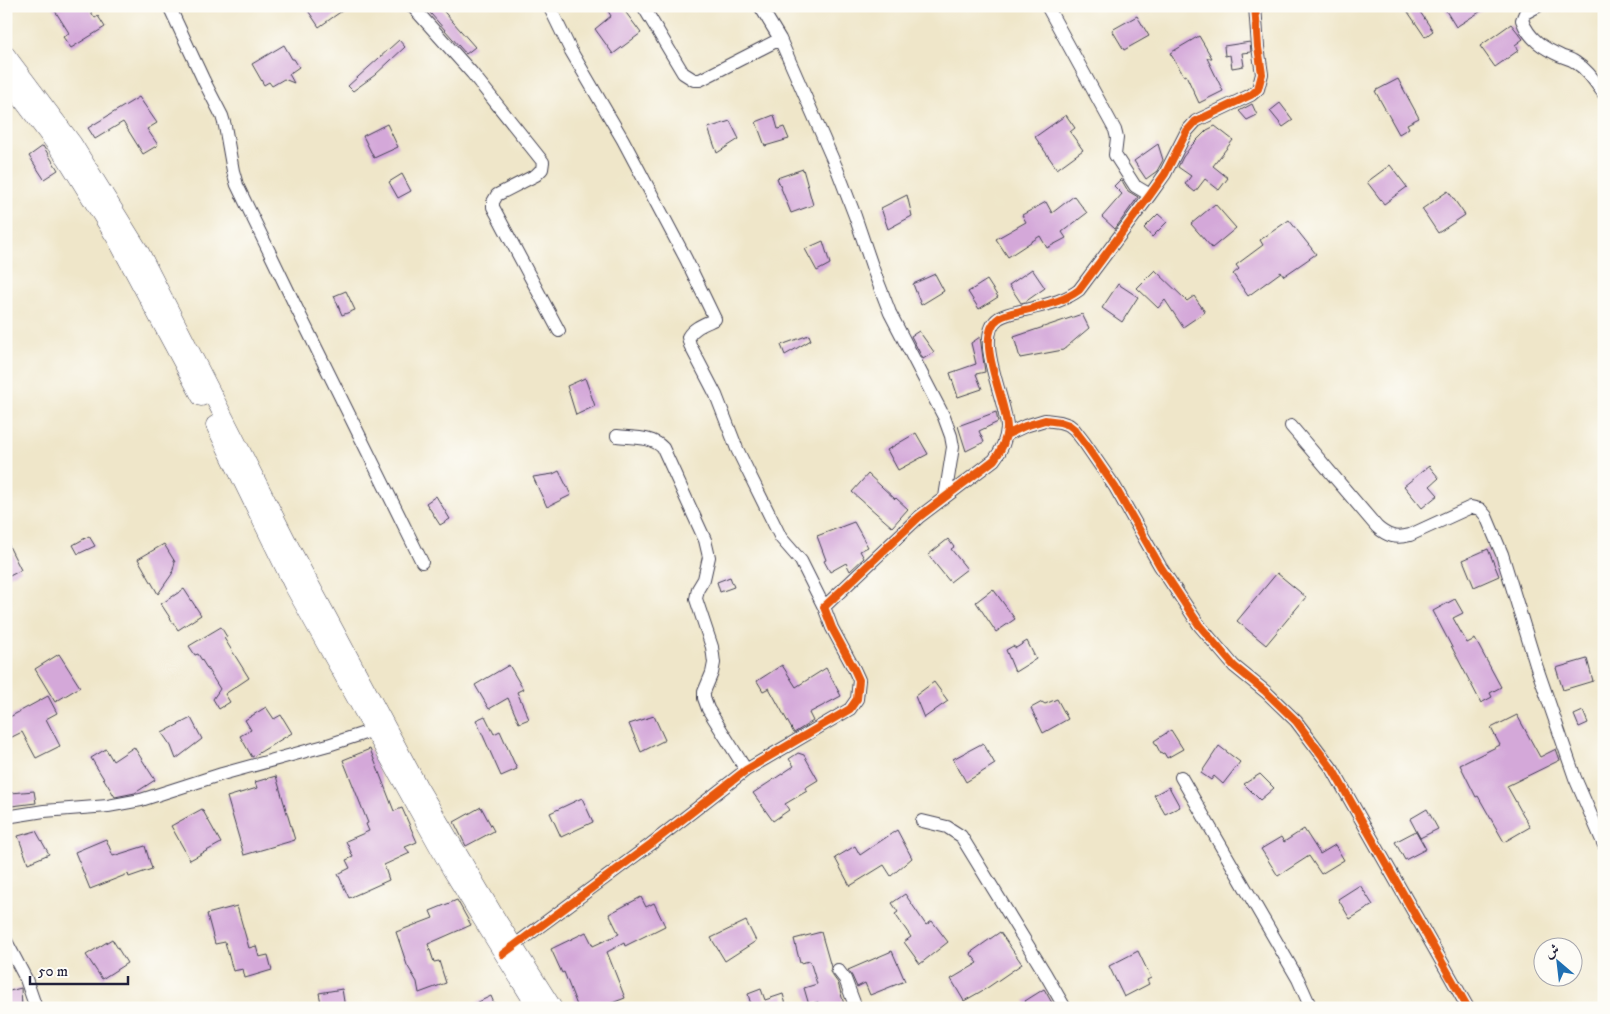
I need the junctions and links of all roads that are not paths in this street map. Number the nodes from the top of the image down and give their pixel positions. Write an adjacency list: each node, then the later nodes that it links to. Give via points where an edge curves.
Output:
1 (169, 6): 19 (street, via 226,126 237,185)
2 (412, 6): 14 (street, via 472,73 543,162 542,170 536,175 497,195 493,207)
3 (549, 6): 20 (street, via 686,259 715,320 691,333 688,337 690,345 716,395 736,449 781,538 801,561)
4 (643, 6): 9 (street, via 683,73 694,80 700,80)
5 (760, 6): 9 (street)
6 (1046, 6): 13 (street, via 1115,130 1115,155 1135,186)
7 (1255, 6): 13 (street, via 1262,74 1258,89 1252,95 1196,121)
8 (1538, 6): 12 (street, via 1525,13 1522,20 1527,33 1539,45 1573,60 1586,70)
9 (780, 39): 18 (street, via 837,169 890,313 948,427 952,447)
10 (6, 55): 21 (main road, via 73,144 140,252)
11 (6, 78): 21 (main road, via 66,158 117,240 207,410 294,587)
12 (1604, 94)
13 (1150, 195): 16 (street, via 1079,290 1050,304 999,318 991,327 990,355 1007,426)
14 (559, 331)
15 (1291, 426): 26 (street, via 1377,527 1388,535 1410,535 1472,507 1480,509 1486,516 1502,554 1575,778)
16 (1006, 435): 18 (street, via 1003,448 994,460); 36 (street, via 1045,420 1060,422 1074,429 1115,487 1160,566 1199,625 1234,666 1296,721 1318,748 1350,797)
17 (617, 436): 22 (street, via 650,440 663,448 706,540 708,564 696,599 714,663 704,698)
18 (944, 498): 20 (street, via 918,518)
19 (422, 562)
20 (824, 607): 22 (street, via 859,680 858,699 850,709)
21 (379, 727): 24 (street, via 141,800); 28 (main road, via 418,786)
22 (746, 770): 28 (street)
23 (1182, 777): 35 (street, via 1298,979)
24 (6, 817)
25 (922, 821): 34 (street, via 947,827 961,836)
26 (1604, 845)
27 (6, 941): 30 (street, via 26,979)
28 (508, 950): 31 (main road); 32 (main road)
29 (838, 970): 33 (street)
30 (36, 1008)
31 (537, 1008)
32 (553, 1008)
33 (856, 1008)
34 (1064, 1008)
35 (1311, 1008)
36 (1468, 1008)

